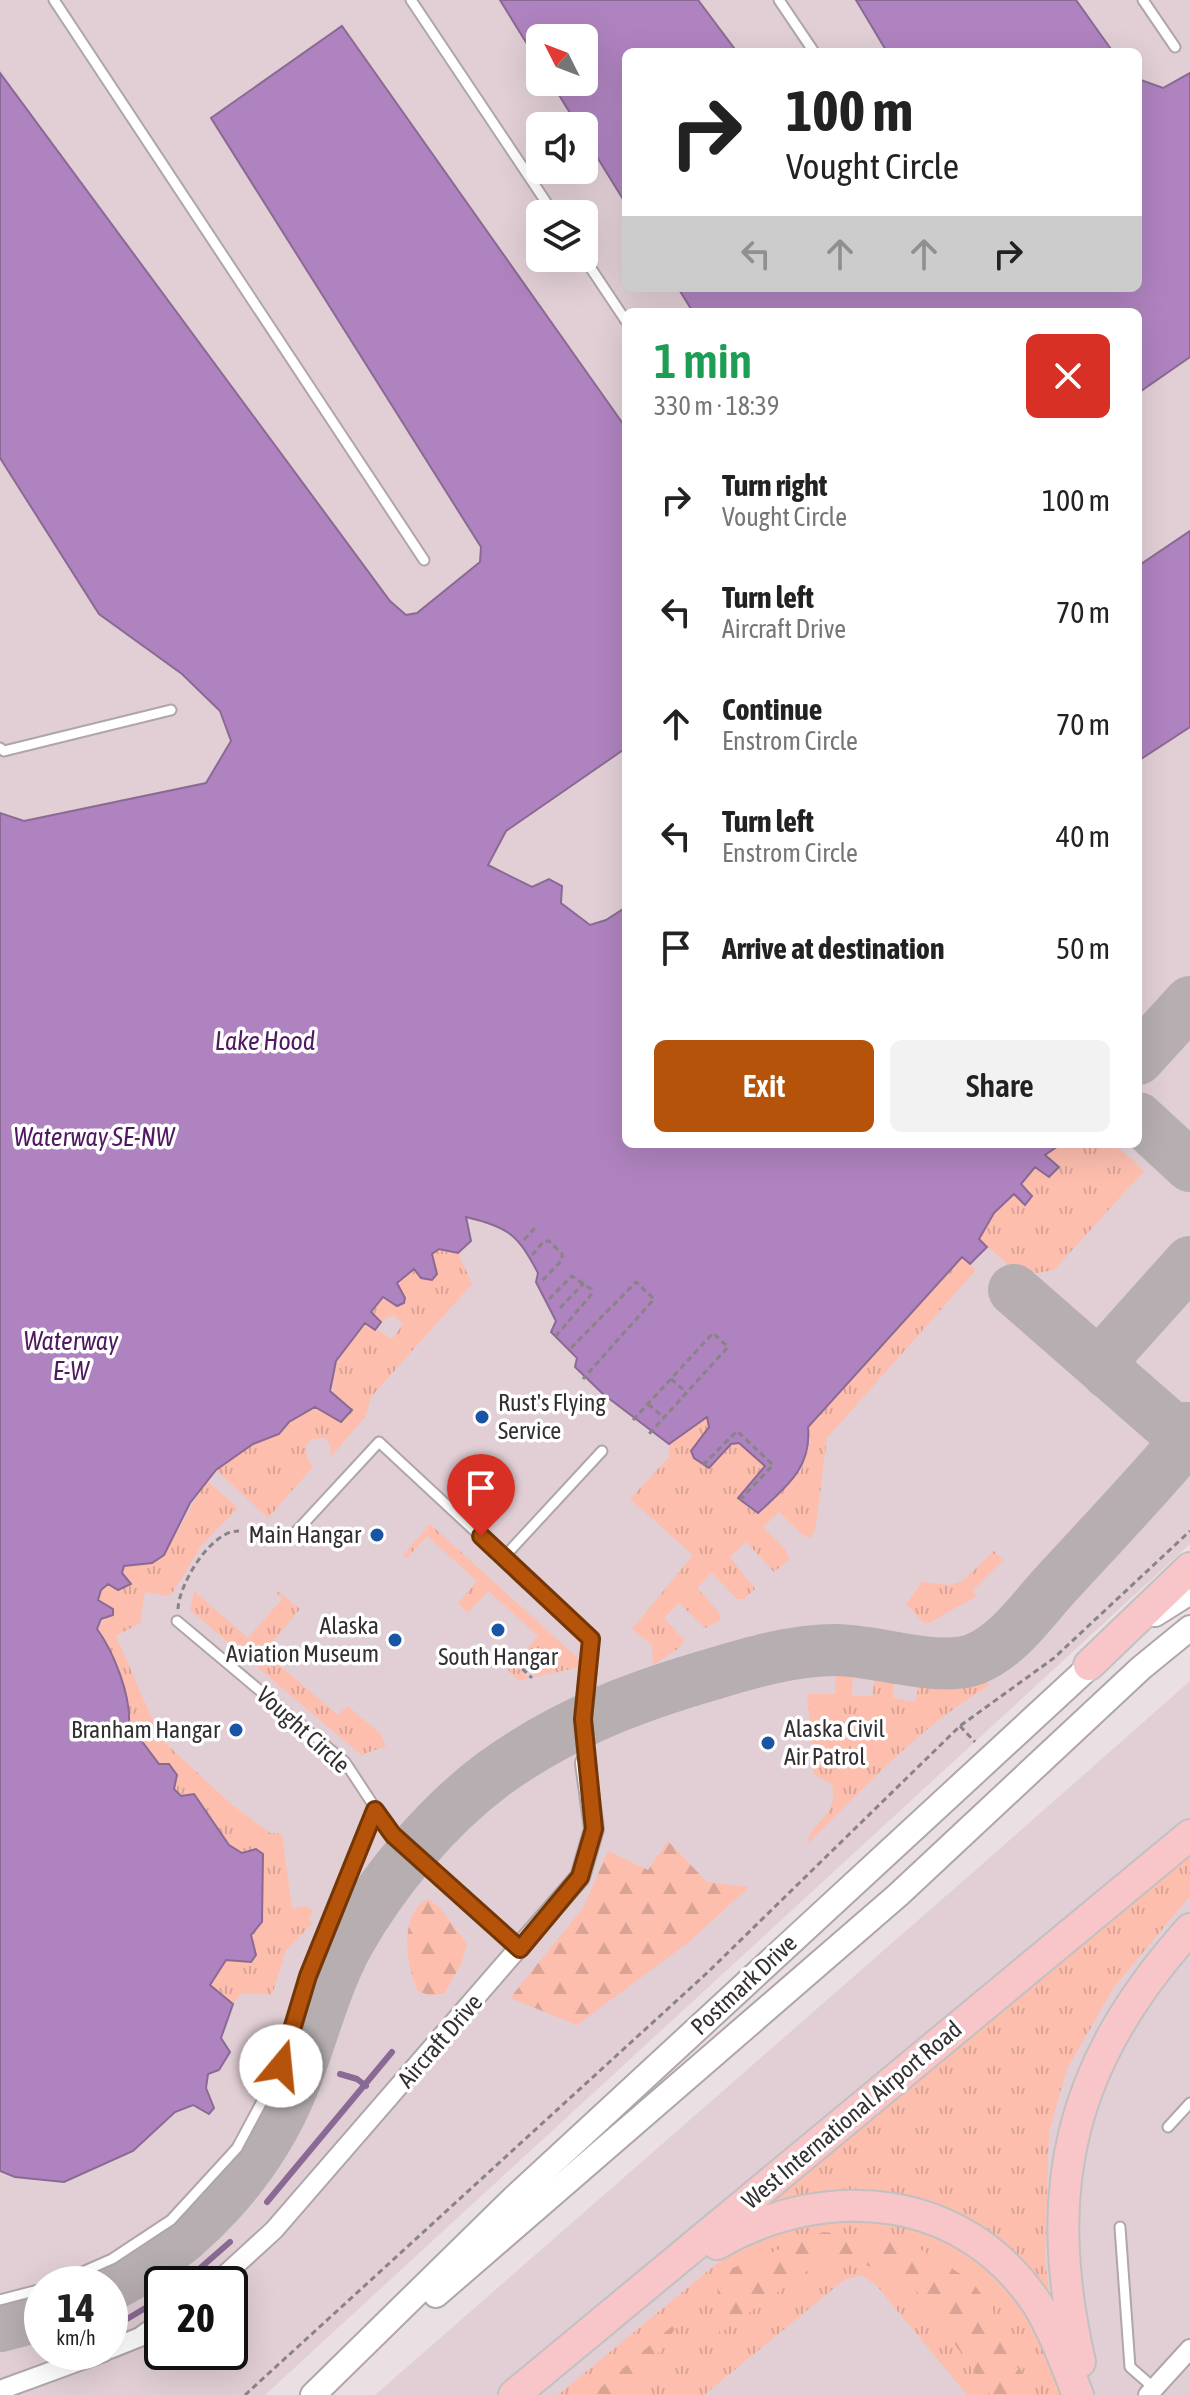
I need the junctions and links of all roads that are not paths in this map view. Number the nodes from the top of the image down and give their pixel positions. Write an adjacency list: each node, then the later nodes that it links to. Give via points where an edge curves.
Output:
1 (54, 0): 10 (lane)
2 (411, 0): 7 (lane)
3 (779, 0): 6 (lane)
4 (1143, 0): 5 (lane)
5 (1175, 47)
6 (811, 48)
7 (545, 200)
8 (593, 272): 9 (lane)
9 (622, 315)
10 (424, 560)
11 (171, 710): 12 (lane)
12 (0, 748)
13 (602, 1451): 15 (lane)
14 (293, 1535): 15 (lane, via 379,1442)
15 (504, 1557): 21 (lane, via 591,1639 583,1719)
16 (1190, 1568): 20 (main road)
17 (1190, 1592): 20 (street, Postmark Drive)
18 (177, 1621): 22 (lane, Vought Circle, via 345,1762)
19 (1190, 1628): 39 (street, Postmark Drive, via 898,1895)
20 (1089, 1665): 38 (street, Postmark Drive, via 514,2198)
21 (585, 1763): 25 (street, Aircraft Drive, via 594,1829 580,1877)
22 (375, 1810): 25 (lane, Vought Circle, via 402,1845); 29 (lane, via 308,1976 281,2066 237,2148 171,2220)
23 (1190, 1835): 33 (main road, West International Airport Road)
24 (1190, 1929): 42 (main road, via 1122,2015 1095,2070 1074,2133 1062,2242 1071,2322)
25 (520, 1949): 30 (street, Aircraft Drive, via 274,2230)
26 (1190, 2103): 27 (lane)
27 (1168, 2127)
28 (1120, 2227): 37 (lane, via 1130,2367)
29 (96, 2266)
30 (235, 2266)
31 (24, 2294): 32 (lane)
32 (0, 2300)
33 (630, 2300): 40 (main road, West International Airport Road); 41 (main road, via 715,2245 769,2218 827,2205 909,2212 970,2238 1018,2281 1046,2320)
34 (1190, 2349): 37 (street)
35 (55, 2370): 36 (street)
36 (0, 2390)
37 (1151, 2392)
38 (313, 2395)
39 (319, 2395)
40 (514, 2395)
41 (1078, 2395)
42 (1087, 2395)

